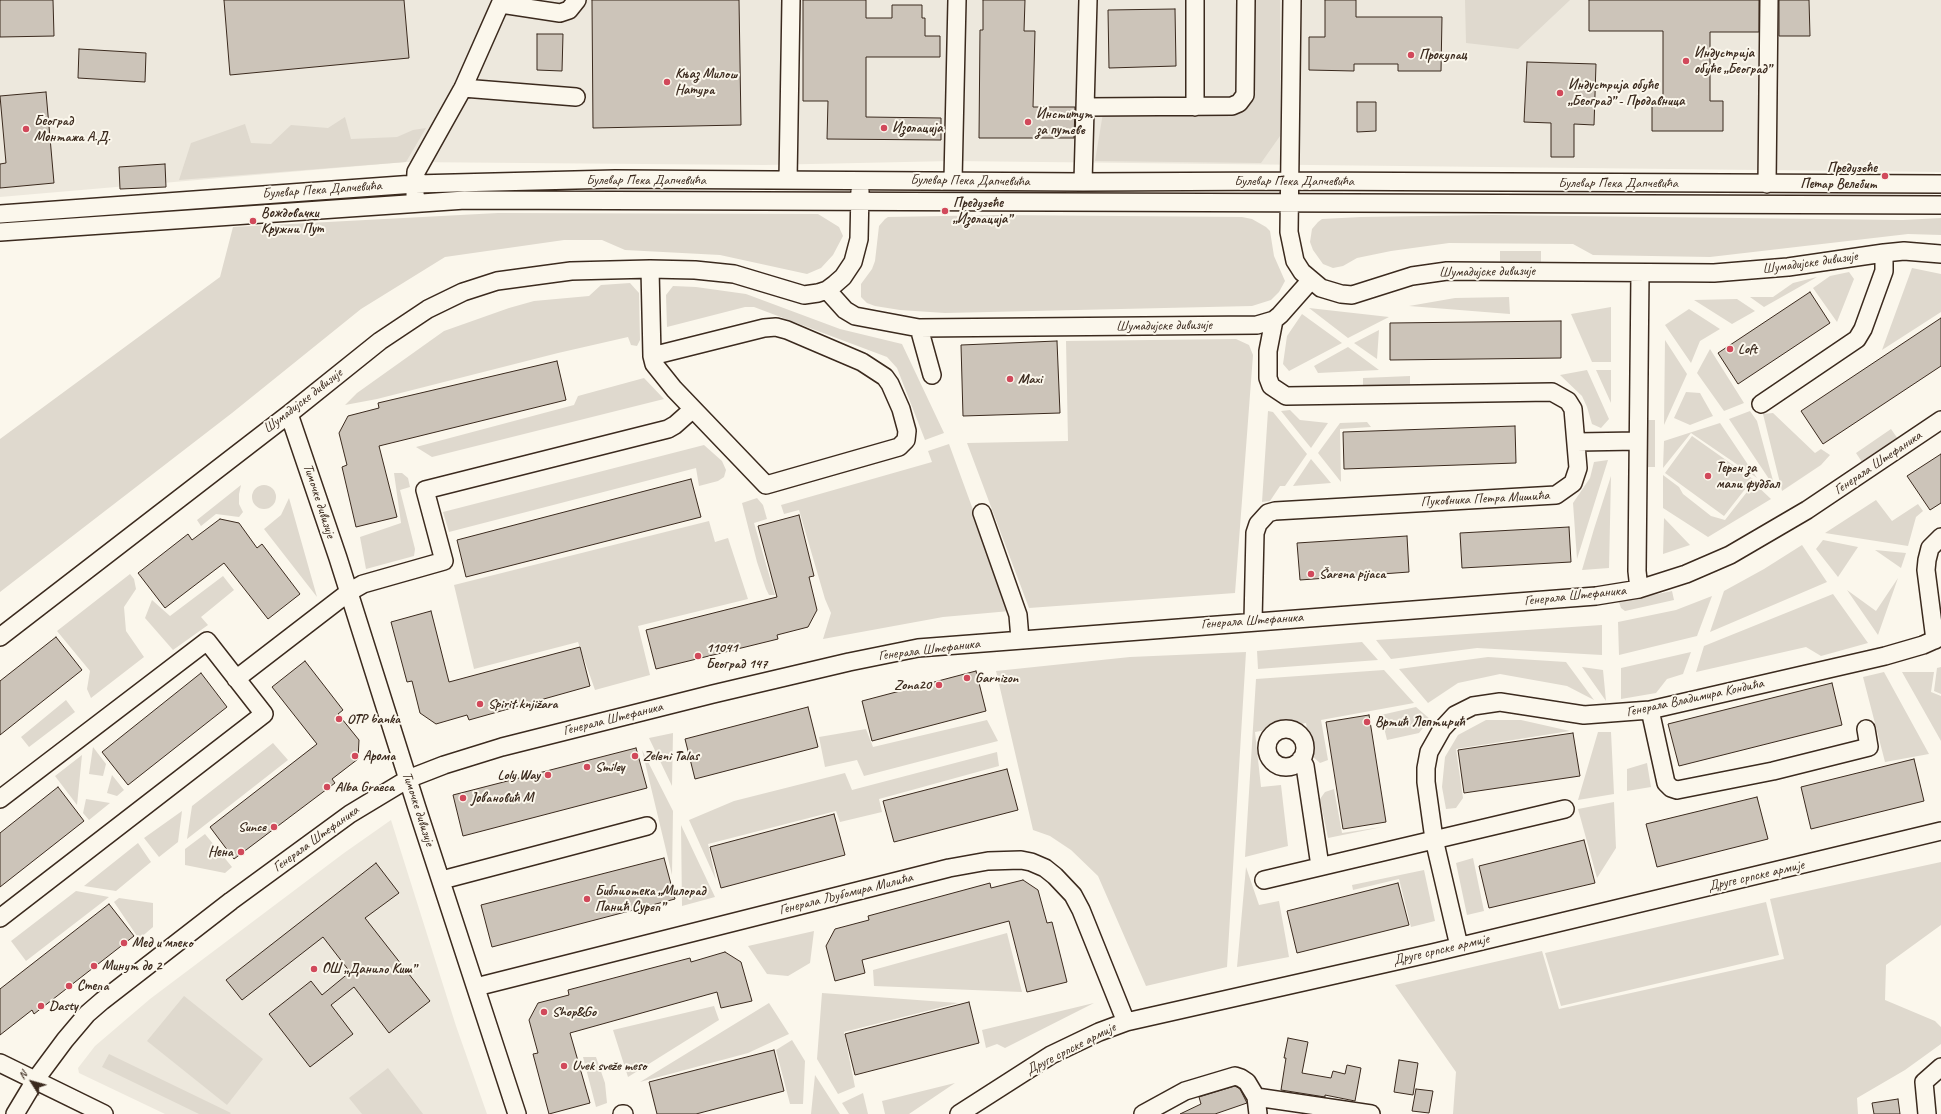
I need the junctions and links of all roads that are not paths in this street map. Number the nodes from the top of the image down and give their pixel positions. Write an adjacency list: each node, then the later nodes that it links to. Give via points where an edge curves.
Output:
1 (577, 0): 9 (street, via 569,10 560,13)
2 (791, 0): 14 (street)
3 (957, 0): 16 (street)
4 (1088, 0): 12 (street)
5 (1195, 0): 13 (street)
6 (1246, 0): 13 (street, via 1245,95 1239,103 1232,106)
7 (1292, 0): 17 (street)
8 (1769, 0): 20 (street)
9 (502, 2): 10 (street)
10 (463, 88): 11 (street); 19 (street, via 416,172)
11 (576, 97)
12 (1086, 107): 13 (street); 18 (street)
13 (1195, 107)
14 (788, 180): 15 (street, Булевар Пека Дапчевића); 19 (street, Булевар Пека Дапчевића, via 615,179)
15 (860, 180): 16 (street, Булевар Пека Дапчевића); 22 (street, Шумадијске дивизије)
16 (953, 180): 18 (street, Булевар Пека Дапчевића)
17 (1289, 181): 18 (street, Булевар Пека Дапчевића); 20 (street, Булевар Пека Дапчевића); 23 (street)
18 (1083, 182)
19 (415, 184): 24 (street); 26 (street, Булевар Пека Дапчевића)
20 (1767, 184): 21 (street, Булевар Пека Дапчевића)
21 (1940, 184): 25 (street)
22 (860, 201): 23 (street, Булевар Пека Дапчевића); 24 (street, Булевар Пека Дапчевића, via 465,200); 33 (street, Шумадијске дивизије, via 856,255 843,277)
23 (1289, 202): 25 (street, Булевар Пека Дапчевића); 32 (street, via 1290,240 1295,261)
24 (414, 203): 27 (street, Булевар Пека Дапчевића)
25 (1940, 206)
26 (0, 214)
27 (0, 232)
28 (1884, 253): 29 (street, Шумадијске дивизије, via 1904,251); 31 (street, Шумадијске дивизије, via 1788,267 1714,273); 38 (street, via 1884,270 1857,339)
29 (1941, 254)
30 (650, 269): 33 (street, Шумадијске дивизије, via 734,274 804,295); 36 (street); 39 (street, Шумадијске дивизије, via 571,271 511,277 463,292 428,309 386,337)
31 (1640, 273): 32 (street, Шумадијске дивизије, via 1447,271 1412,276 1352,295 1321,288); 42 (street)
32 (1310, 280): 34 (street)
33 (827, 290): 35 (street, Шумадијске дивизије, via 845,310 855,316)
34 (1274, 320): 35 (street, Шумадијске дивизије, via 1257,325); 43 (street, Пуковника Петра Мишића, via 1268,351 1268,378 1271,386 1286,396 1552,392 1568,400 1574,409)
35 (919, 328): 37 (street)
36 (652, 356): 40 (street, via 659,372); 40 (street, via 764,328 776,327 787,330 862,362 885,377 901,409 907,430 906,440 899,447 766,485)
37 (932, 375)
38 (1761, 404)
39 (289, 414): 47 (street, Тимочке дивизије); 49 (street, Шумадијске дивизије)
40 (698, 414): 47 (street, via 668,429 425,490 444,561 363,584)
41 (1941, 420): 46 (street, Генерала Штефаника, via 1807,510 1730,555 1686,574)
42 (1638, 441): 43 (street); 46 (street)
43 (1577, 442): 48 (street, Пуковника Петра Мишића, via 1578,468 1573,483 1556,495 1268,513 1258,524 1255,533)
44 (982, 513): 51 (street, via 1018,615)
45 (1941, 537): 50 (street, Генерала Владимира Кондића, via 1930,548 1927,560)
46 (1639, 589): 48 (street, Генерала Штефаника, via 1596,596)
47 (349, 592): 52 (street); 56 (street, Тимочке дивизије)
48 (1253, 621): 51 (street, Генерала Штефаника)
49 (0, 637)
50 (1938, 638): 53 (street, Генерала Владимира Кондића, via 1885,656)
51 (1020, 639): 56 (street, Генерала Штефаника, via 918,648 849,662 502,746)
52 (236, 679): 57 (street, via 206,641); 65 (street, via 264,714)
53 (1650, 710): 54 (street, via 1666,783 1677,790 1869,748); 61 (street, Генерала Владимира Кондића, via 1584,715 1500,702 1479,705 1461,712 1442,729 1427,760 1426,782)
54 (1866, 729)
55 (1301, 760): 62 (street, via 1305,766)
56 (408, 779): 63 (street, Тимочке дивизије); 71 (street, Генерала Штефаника, via 367,803 294,854 102,1001 86,1014)
57 (0, 799)
58 (1565, 809): 61 (street)
59 (647, 826): 63 (street)
60 (1941, 831): 66 (street, Друге српске армије)
61 (1434, 839): 62 (street); 66 (street, Генерала Владимира Кондића)
62 (1320, 866): 64 (street)
63 (442, 880): 67 (street, Тимочке дивизије)
64 (1264, 880)
65 (0, 918)
66 (1459, 946): 68 (street, Друге српске армије)
67 (476, 987): 68 (street, Генерала Љубомира Милића, via 950,868 988,861 1020,860 1045,868 1073,895 1082,910); 75 (street, Тимочке дивизије)
68 (1126, 1022): 76 (street, Друге српске армије, via 1051,1055)
69 (0, 1062): 71 (street)
70 (1941, 1067): 80 (street, via 1924,1082)
71 (36, 1079): 73 (street, Генерала Штефаника); 74 (street)
72 (1256, 1097): 77 (street, via 1247,1082 1235,1076 1185,1091); 78 (street); 79 (street)
73 (14, 1114)
74 (104, 1114)
75 (517, 1114)
76 (959, 1114)
77 (1143, 1114)
78 (1258, 1114)
79 (1371, 1114)
80 (1927, 1114)

